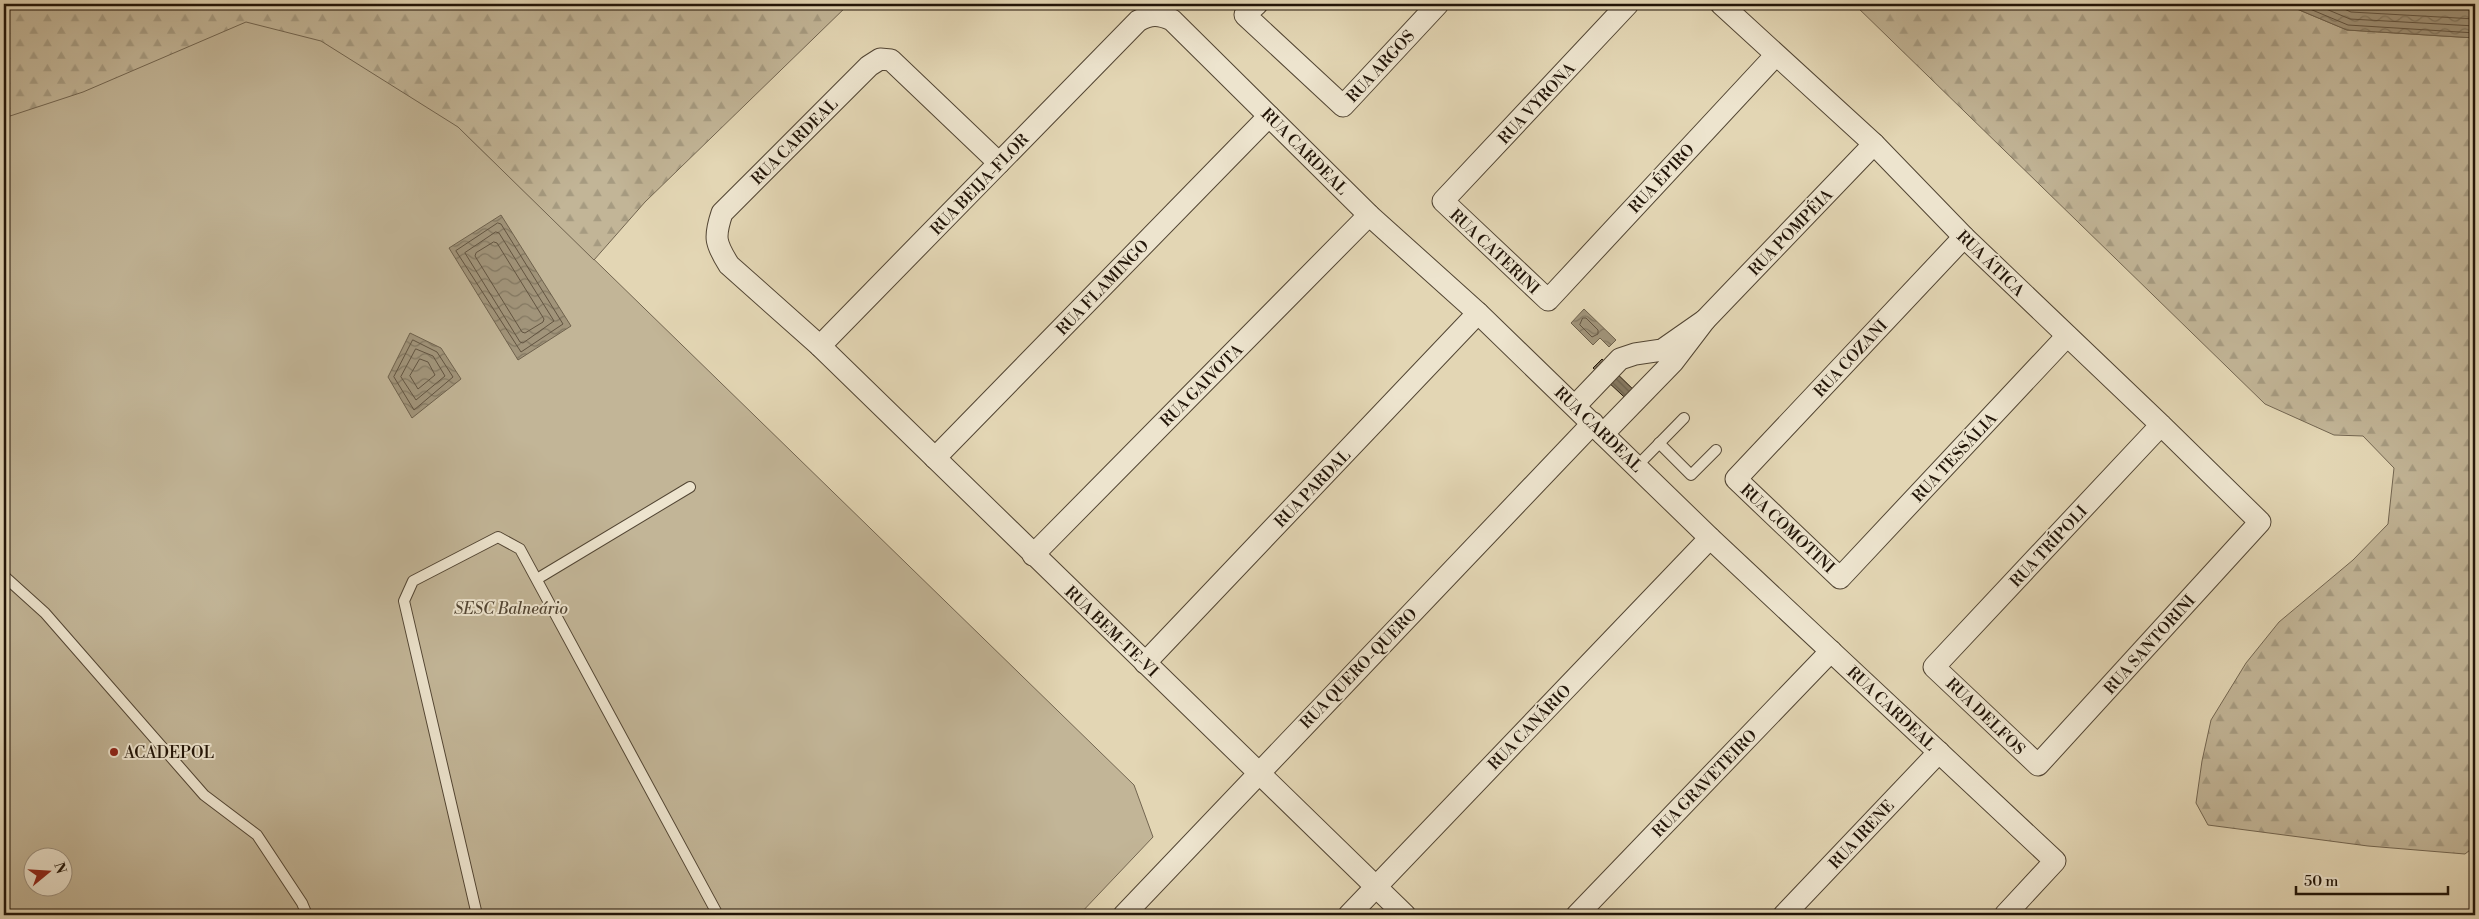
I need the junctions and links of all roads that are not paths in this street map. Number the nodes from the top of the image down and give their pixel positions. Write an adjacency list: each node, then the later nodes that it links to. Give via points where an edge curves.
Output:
1 (1438, 4): 4 (street, RUA ARGOS, via 1343,106)
2 (1628, 4): 10 (street, RUA VYRONA)
3 (1721, 4): 6 (street, RUA ÁTICA)
4 (1251, 10)
5 (1138, 21): 7 (street, RUA CARDEAL, via 1159,14 1172,20); 9 (street, RUA BEIJA-FLOR)
6 (1775, 56): 8 (street, RUA ÁTICA); 13 (street, RUA ÉPIRO)
7 (1269, 116): 11 (street, RUA CARDEAL); 23 (street, RUA FLAMINGO)
8 (1874, 144): 12 (street, RUA ÁTICA); 15 (street, RUA POMPÉIA)
9 (999, 163): 17 (street, RUA BEIJA-FLOR); 17 (street, RUA CARDEAL, via 891,60 880,60 869,66 722,213 716,232 718,248 729,264)
10 (1443, 201): 13 (street, RUA CATERINI)
11 (1369, 215): 14 (street, RUA CARDEAL); 29 (street, RUA GAIVOTA)
12 (1964, 237): 16 (street, RUA ÁTICA); 25 (street, RUA COZANI)
13 (1548, 300)
14 (1478, 314): 19 (street, RUA CARDEAL); 34 (street, RUA PARDAL)
15 (1705, 320): 19 (street, RUA POMPÉIA, via 1669,366 1642,381); 19 (street, RUA POMPÉIA, via 1662,350 1642,352 1618,361)
16 (2067, 336): 20 (street, RUA ÁTICA); 31 (street, RUA TESSÁLIA)
17 (820, 346): 23 (street, RUA BEM-TE-VI)
18 (1684, 418): 21 (lane)
19 (1594, 424): 24 (street, RUA CARDEAL); 38 (street, RUA QUERO-QUERO)
20 (2162, 425): 27 (street, RUA ÁTICA); 35 (street, RUA TRÍPOLI)
21 (1659, 443): 22 (lane, via 1691,475); 24 (lane)
22 (1716, 450)
23 (935, 458): 29 (street, RUA BEM-TE-VI)
24 (1637, 466): 28 (street, RUA CARDEAL)
25 (1736, 479): 31 (street, RUA COMOTINI)
26 (690, 487): 32 (lane)
27 (2260, 522): 37 (street, RUA SANTORINI)
28 (1710, 538): 33 (street, RUA CARDEAL); 39 (street, RUA CANÁRIO)
29 (1033, 555): 34 (street, RUA BEM-TE-VI)
30 (4, 576): 40 (lane, via 45,613 204,795 256,835)
31 (1840, 578)
32 (537, 579): 41 (lane, via 520,549 498,537 413,582 404,600); 42 (lane)
33 (1831, 651): 36 (street, RUA CARDEAL); 46 (street, RUA GRAVETEIRO)
34 (1145, 663): 38 (street, RUA BEM-TE-VI)
35 (1934, 667): 37 (street, RUA DELFOS)
36 (1939, 752): 47 (street, RUA IRENE); 48 (street, RUA CARDEAL, via 2055,861)
37 (2038, 765)
38 (1257, 774): 39 (street, RUA BEM-TE-VI); 43 (street, RUA QUERO-QUERO)
39 (1376, 887): 44 (street, RUA CANÁRIO); 45 (street, RUA BEM-TE-VI)
40 (307, 915)
41 (477, 915)
42 (718, 915)
43 (1124, 915)
44 (1349, 915)
45 (1405, 915)
46 (1577, 915)
47 (1784, 915)
48 (2005, 915)

